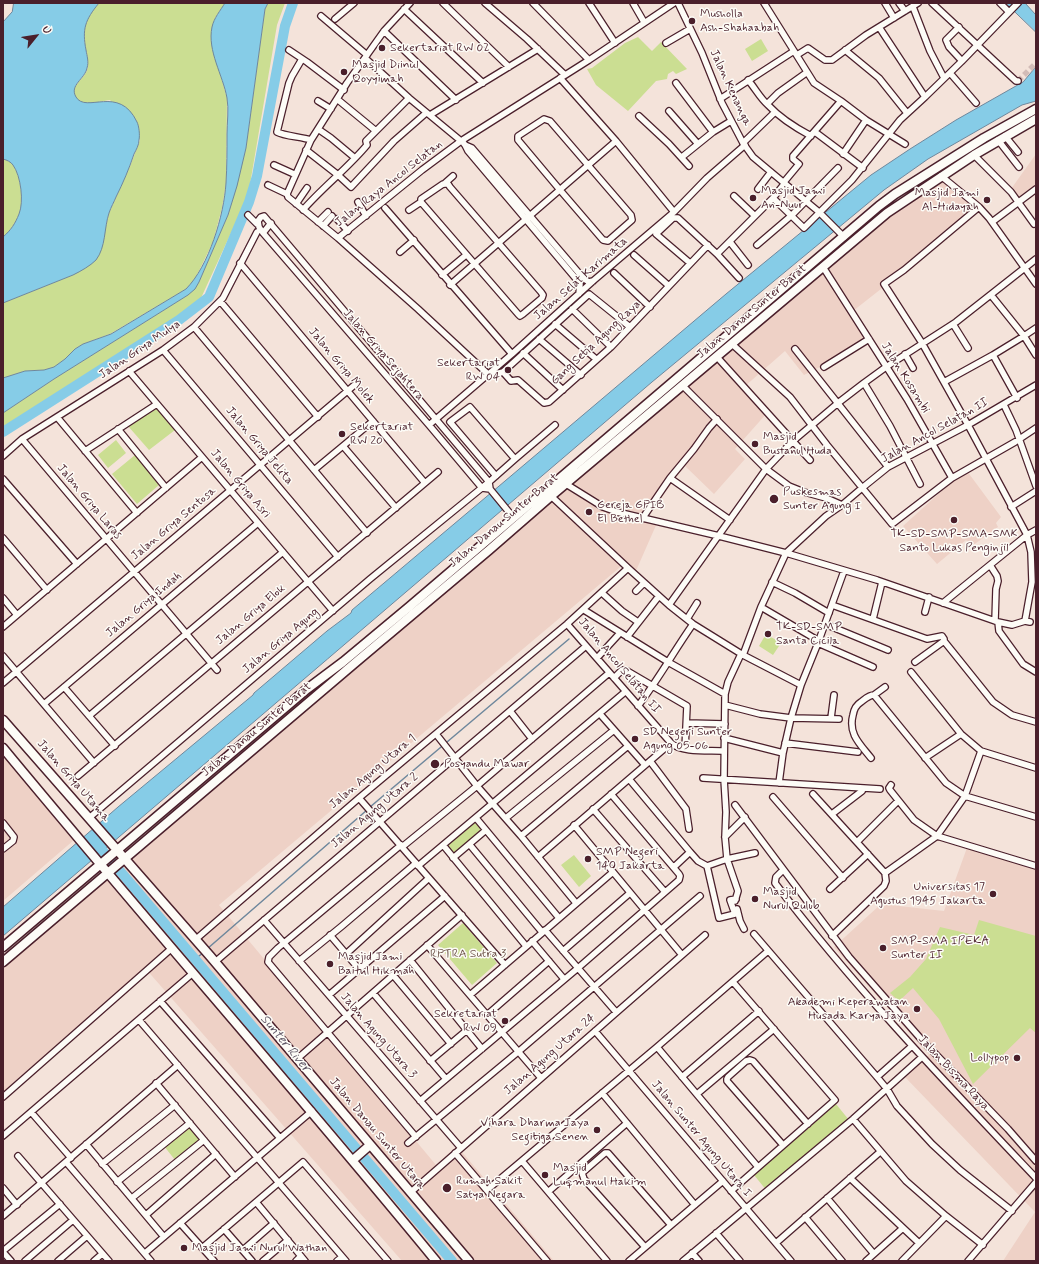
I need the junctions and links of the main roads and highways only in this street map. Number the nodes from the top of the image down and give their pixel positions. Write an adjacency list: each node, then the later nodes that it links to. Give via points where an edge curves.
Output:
1 (1036, 108): 3 (main road, Jalan Danau Sunter Barat, via 984,138)
2 (1036, 118): 3 (main road, Jalan Danau Sunter Barat)
3 (938, 174): 4 (main road, Jalan Danau Sunter Barat, via 895,194 841,235); 5 (main road, Jalan Danau Sunter Barat, via 887,213)
4 (643, 408): 5 (main road); 6 (main road, Jalan Danau Sunter Barat, via 511,514)
5 (649, 415): 6 (main road, Jalan Danau Sunter Barat, via 490,550)
6 (412, 610): 9 (main road, Jalan Danau Sunter Barat, via 307,689); 10 (main road, Jalan Danau Sunter Barat)
7 (3, 720): 11 (main road, Jalan Griya Utama)
8 (3, 748): 13 (main road)
9 (228, 756): 10 (main road); 11 (main road, Jalan Danau Sunter Barat)
10 (235, 764): 12 (main road, Jalan Danau Sunter Barat)
11 (116, 852): 12 (main road, Jalan Griya Utama); 13 (main road, Jalan Danau Sunter Barat)
12 (123, 860): 14 (main road, Jalan Danau Sunter Barat); 17 (main road, Jalan Danau Sunter Utara, via 213,959)
13 (100, 862): 14 (main road); 15 (main road, Jalan Danau Sunter Barat)
14 (110, 872): 16 (main road, Jalan Danau Sunter Barat); 18 (main road, via 192,972)
15 (3, 947)
16 (3, 962)
17 (369, 1146): 18 (main road); 20 (main road, Jalan Danau Sunter Utara)
18 (354, 1159): 19 (main road)
19 (436, 1261)
20 (469, 1261)

